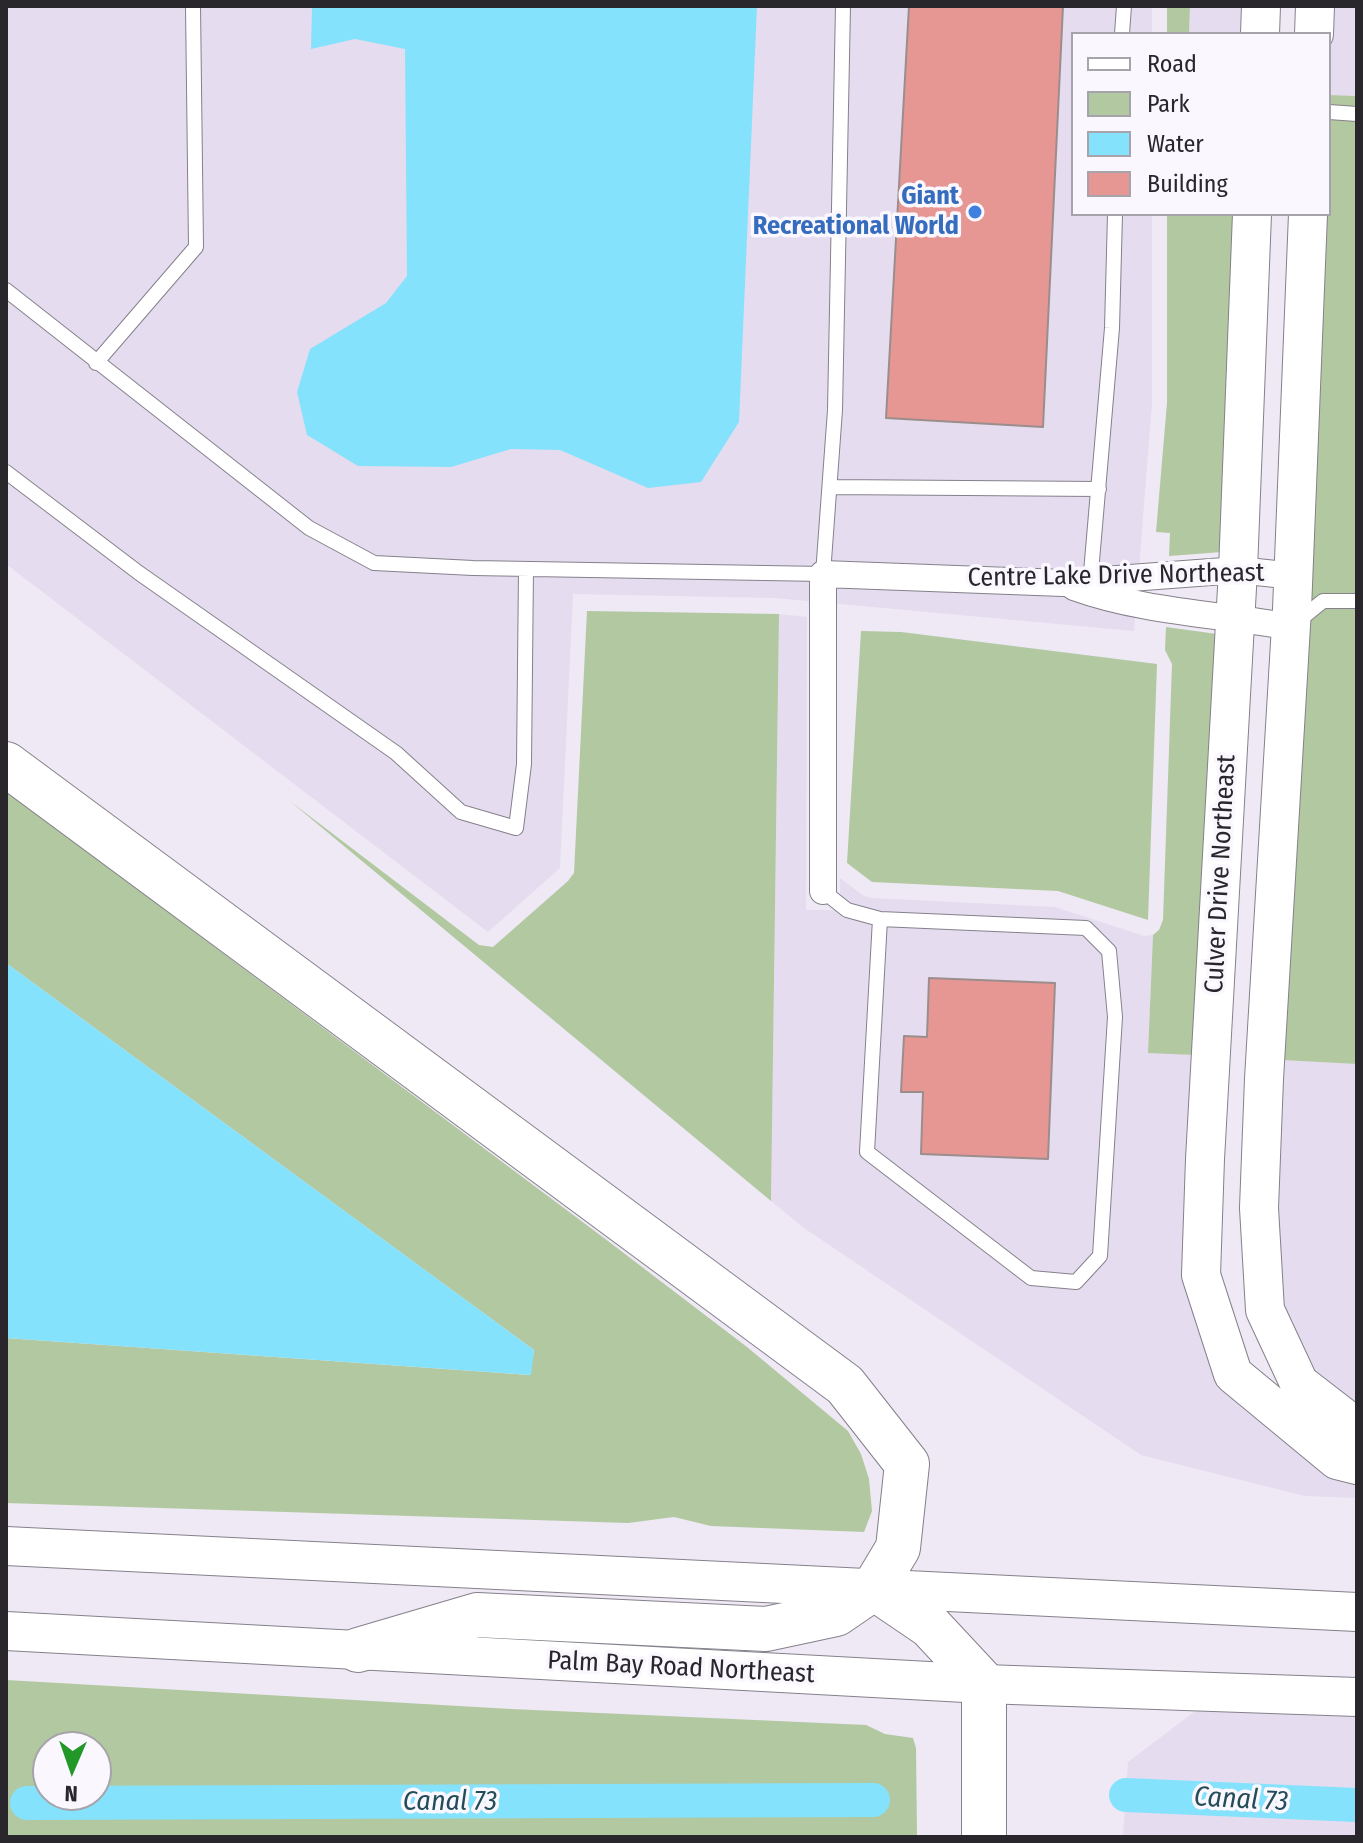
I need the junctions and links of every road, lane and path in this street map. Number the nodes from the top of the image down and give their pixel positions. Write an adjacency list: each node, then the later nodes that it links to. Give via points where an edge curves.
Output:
1 (193, 6): 15 (lane, via 196,247)
2 (843, 6): 17 (lane)
3 (1124, 6): 6 (lane)
4 (1261, 6): 7 (main road)
5 (1315, 6): 8 (main road)
6 (1122, 32)
7 (1260, 32)
8 (1314, 32)
9 (1331, 112): 10 (lane)
10 (1357, 114)
11 (1115, 216): 18 (lane)
12 (1252, 216): 20 (main road, Culver Drive Northeast)
13 (1308, 216): 23 (main road, Culver Drive Northeast)
14 (6, 290): 15 (lane)
15 (96, 363): 19 (lane, via 309,528 374,563)
16 (6, 472): 19 (lane, via 139,573 396,753 461,812 516,828 524,764)
17 (831, 487): 18 (lane); 21 (lane)
18 (1099, 489): 22 (lane)
19 (526, 569): 21 (lane)
20 (1238, 570): 22 (street, Centre Lake Drive Northeast); 23 (street, Centre Lake Drive Northeast); 25 (main road, Culver Drive Northeast)
21 (823, 574): 22 (street, Centre Lake Drive Northeast); 28 (street)
22 (1090, 586): 25 (street, via 1146,605)
23 (1308, 588): 24 (lane); 26 (main road, Culver Drive Northeast)
24 (1357, 601)
25 (1235, 617): 26 (street); 31 (main road, Culver Drive Northeast, via 1201,1275 1233,1374 1337,1460)
26 (1291, 627): 30 (main road, Culver Drive Northeast, via 1259,1194 1265,1310 1299,1383)
27 (6, 764): 33 (highway, via 845,1385 907,1464 898,1548)
28 (823, 891): 29 (lane, via 847,910)
29 (880, 919): 29 (lane, via 1086,928 1109,951 1115,1017 1100,1256 1076,1282 1031,1278 867,1152)
30 (1357, 1428)
31 (1357, 1465)
32 (6, 1546): 33 (main road)
33 (874, 1588): 34 (main road); 36 (highway, via 836,1614 766,1629 477,1615); 37 (highway, via 930,1626)
34 (1357, 1612)
35 (6, 1631): 36 (main road, Palm Bay Road Northeast)
36 (358, 1650): 37 (main road, Palm Bay Road Northeast)
37 (984, 1684): 38 (main road, Palm Bay Road Northeast); 39 (highway)
38 (1357, 1697)
39 (984, 1837)

